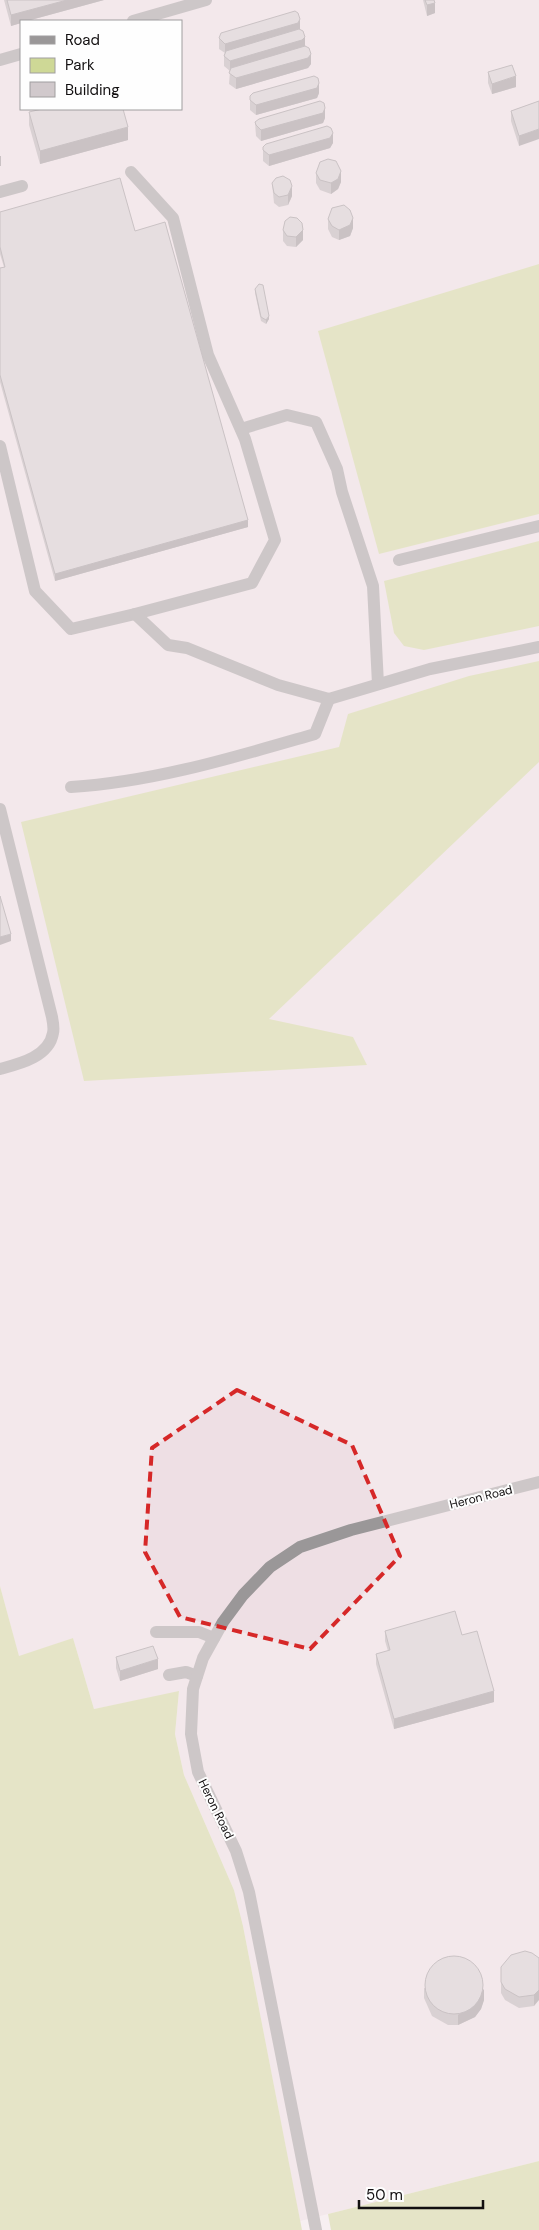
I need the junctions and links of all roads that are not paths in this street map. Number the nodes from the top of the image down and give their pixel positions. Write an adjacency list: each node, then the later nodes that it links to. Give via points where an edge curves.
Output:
1 (206, 0): 2 (street)
2 (136, 20)
3 (20, 54): 4 (street)
4 (0, 60)
5 (131, 172): 8 (street, via 173,218 208,355)
6 (22, 186): 7 (street)
7 (0, 192)
8 (241, 430): 12 (street, via 275,540 252,583); 14 (street, via 287,415 316,422 337,469 373,586)
9 (0, 446): 12 (street, via 35,591 71,629)
10 (539, 526): 11 (street)
11 (399, 560)
12 (135, 614): 15 (street, via 168,645 187,648 278,686)
13 (539, 647): 14 (street, via 430,669)
14 (378, 684): 15 (street)
15 (329, 699): 16 (street, via 315,734 193,767 104,785)
16 (72, 787)
17 (0, 809): 18 (street, via 52,1017 53,1034 46,1048 31,1059)
18 (0, 1069)
19 (539, 1482): 21 (street, Heron Road, via 350,1530 300,1547 270,1567 222,1622)
20 (156, 1632): 21 (street, via 199,1632)
21 (214, 1638): 23 (street, Heron Road)
22 (169, 1675): 23 (street, via 186,1672)
23 (197, 1676): 24 (street, Heron Road, via 193,1689 191,1734 198,1772 236,1851 249,1892)
24 (316, 2230)

